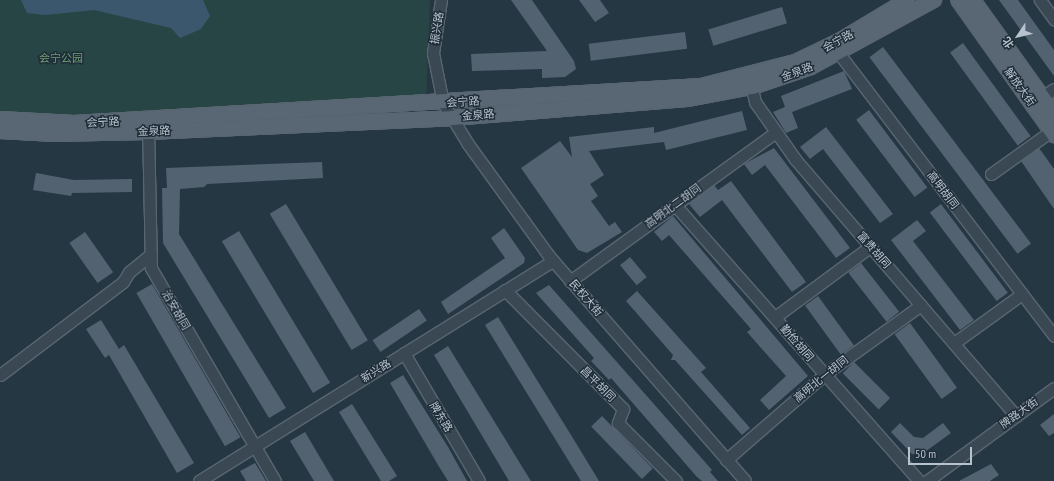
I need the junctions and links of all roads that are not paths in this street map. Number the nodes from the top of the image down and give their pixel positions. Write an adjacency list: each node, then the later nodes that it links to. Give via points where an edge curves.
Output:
1 (441, 0): 12 (street, 振兴路, via 433,53)
2 (906, 0): 8 (main road, 会宁路)
3 (934, 0): 8 (main road)
4 (958, 0): 19 (main road, 解放大街)
5 (973, 0): 11 (main road, 解放大街)
6 (1040, 0): 7 (street)
7 (1054, 19)
8 (835, 49): 9 (main road, 会宁路, via 795,62); 27 (street, 高明胡同)
9 (751, 81): 12 (main road, 会宁路); 14 (main road, 金泉路, via 687,98); 18 (street, 富贵胡同, via 755,102)
10 (1054, 88): 11 (street)
11 (1042, 97): 13 (main road, 解放大街)
12 (443, 103): 14 (street, 民权大街); 16 (main road, 会宁路)
13 (1054, 113)
14 (452, 118): 16 (main road, 金泉路); 24 (street, 民权大街)
15 (0, 119): 16 (main road, 会宁路)
16 (148, 125): 17 (main road, 金泉路, via 54,134); 23 (street, 治安胡同)
17 (0, 131)
18 (776, 132): 21 (street, 高明北二胡同); 22 (street, 富贵胡同)
19 (1052, 133): 20 (street)
20 (991, 174)
21 (675, 205): 25 (street, 高明北二胡同); 29 (street, 勤俭胡同)
22 (871, 246): 28 (street, 富贵胡同); 29 (street)
23 (151, 254): 34 (street, via 129,272 123,282); 37 (street, 治安胡同, via 151,268)
24 (553, 261): 25 (street, 民权大街); 26 (street, 新兴路)
25 (570, 281): 38 (street, 民权大街)
26 (506, 290): 32 (street, 新兴路); 43 (street, 昌平胡同, via 623,409 618,423)
27 (1022, 294): 30 (street, 高明胡同); 31 (street)
28 (921, 305): 31 (street, 富贵胡同); 33 (street, 高明北一胡同)
29 (775, 317): 33 (street, 勤俭胡同)
30 (1054, 336)
31 (954, 344): 36 (street, 富贵胡同)
32 (404, 354): 37 (street, 新兴路); 42 (street, 牌东路)
33 (825, 374): 38 (street, 高明北一胡同); 45 (street, 勤俭胡同)
34 (0, 375)
35 (1054, 388): 36 (street, 牌路大街)
36 (1016, 416): 39 (street, 牌路大街)
37 (254, 446): 40 (street, 新兴路); 41 (street, 治安胡同)
38 (726, 460): 44 (street, 民权大街)
39 (932, 479)
40 (199, 481)
41 (275, 481)
42 (479, 481)
43 (676, 481)
44 (745, 481)
45 (918, 481)

